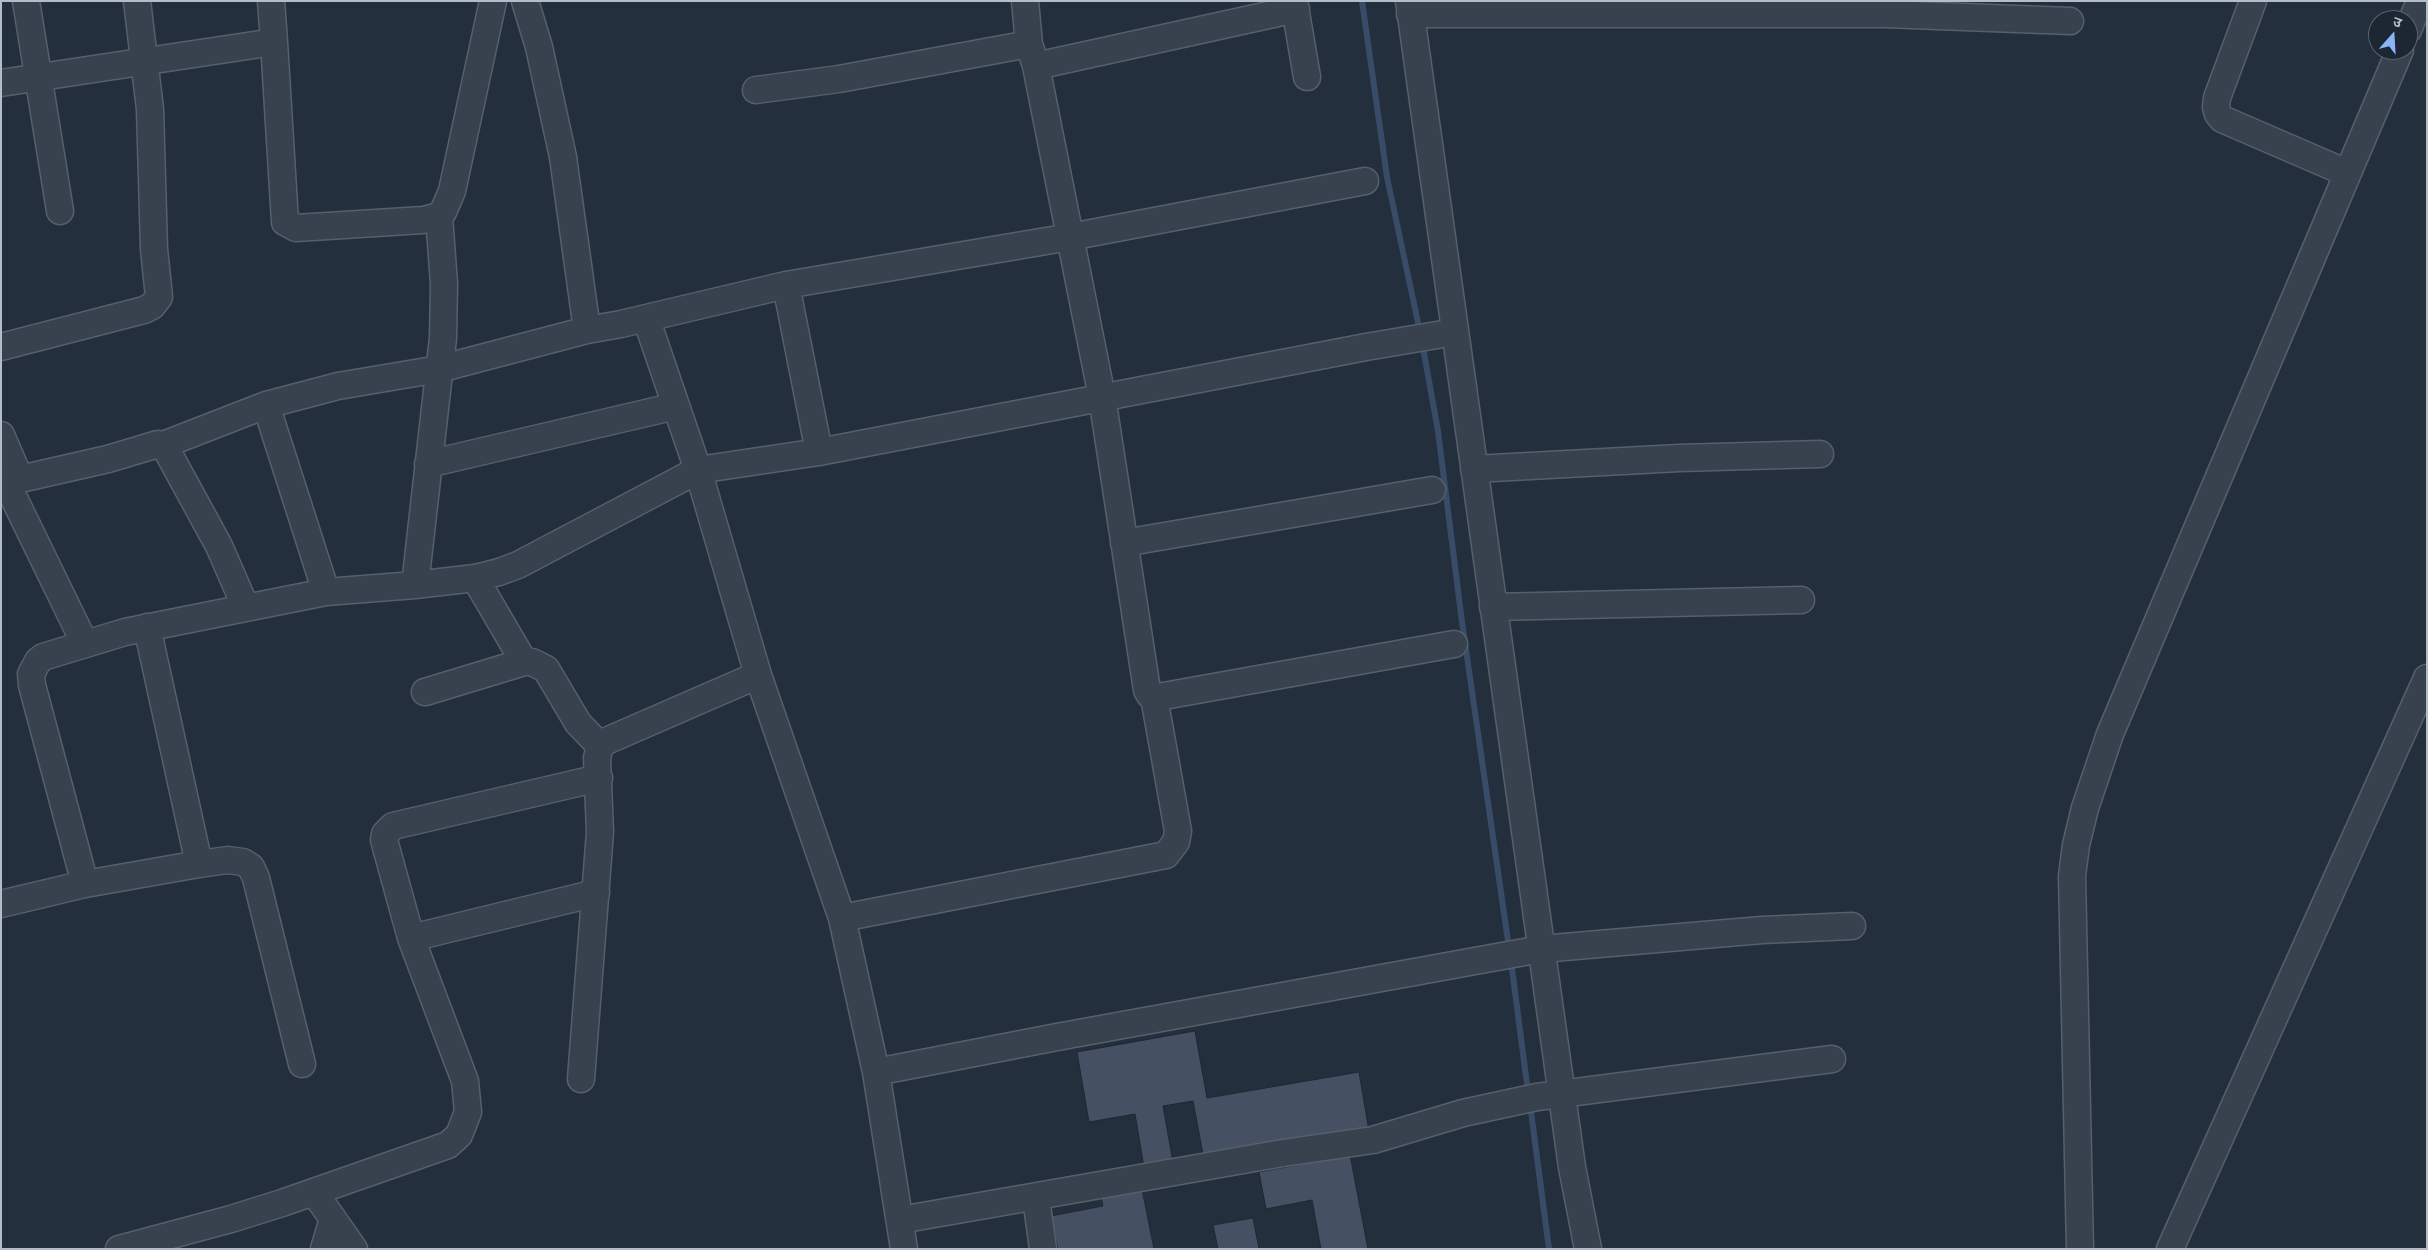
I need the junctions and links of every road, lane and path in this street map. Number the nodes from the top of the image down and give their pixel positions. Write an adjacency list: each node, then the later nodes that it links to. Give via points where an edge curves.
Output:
1 (26, 1): 17 (street)
2 (137, 1): 15 (street)
3 (271, 1): 12 (street)
4 (493, 1): 23 (street, via 452,191)
5 (525, 1): 27 (street, via 563,157)
6 (1025, 1): 13 (street)
7 (2253, 1): 20 (street, via 2217,98 2218,114 2222,119)
8 (1295, 5): 13 (street); 16 (street)
9 (1409, 8): 10 (street); 28 (street)
10 (1884, 8): 11 (street)
11 (2070, 21)
12 (274, 42): 15 (street); 23 (street, via 285,222 296,228 423,220)
13 (1032, 55): 19 (street); 24 (street)
14 (2396, 60): 20 (street)
15 (144, 61): 17 (street); 29 (street, via 150,109 154,249 160,292 157,302 144,310)
16 (1307, 77)
17 (40, 78): 18 (street); 22 (street)
18 (1, 84)
19 (756, 90)
20 (2347, 173): 83 (street, via 2110,734 2085,808 2072,876)
21 (1364, 182): 24 (street)
22 (60, 211)
23 (439, 216): 30 (street, via 444,306)
24 (1070, 238): 25 (street); 31 (street)
25 (786, 285): 26 (street); 36 (street)
26 (646, 318): 27 (street); 33 (street)
27 (587, 330): 30 (street)
28 (1447, 334): 31 (street); 39 (street)
29 (1, 347)
30 (439, 369): 32 (street, via 338,386); 38 (street)
31 (1102, 397): 36 (street); 43 (street)
32 (266, 405): 35 (street); 46 (street)
33 (676, 406): 38 (street); 40 (street)
34 (1, 435): 41 (street)
35 (163, 445): 41 (street); 49 (street, via 171,454 219,546)
36 (818, 452): 40 (street)
37 (1820, 454): 39 (street)
38 (428, 464): 45 (street)
39 (1474, 469): 48 (street)
40 (698, 470): 44 (street, via 518,565); 54 (street)
41 (20, 479): 51 (street, via 10,483 9,488)
42 (1432, 490): 43 (street)
43 (1124, 543): 57 (street, via 1148,690)
44 (475, 578): 45 (street); 53 (street)
45 (415, 585): 46 (street)
46 (326, 592): 49 (street)
47 (1802, 600): 48 (street)
48 (1493, 607): 67 (street)
49 (246, 608): 50 (street)
50 (147, 627): 51 (street); 60 (street)
51 (85, 644): 61 (street, via 44,657 31,674)
52 (1454, 644): 57 (street)
53 (524, 662): 56 (street); 58 (street, via 546,669 578,723)
54 (758, 675): 58 (street); 64 (street)
55 (2427, 678): 84 (street)
56 (425, 692)
57 (1154, 697): 64 (street, via 1178,831 1176,842 1166,855)
58 (600, 746): 59 (street, via 597,758)
59 (599, 778): 62 (street); 66 (street, via 393,826 388,830 384,840)
60 (199, 864): 61 (street); 69 (street, via 236,860 251,866)
61 (85, 884): 63 (street)
62 (596, 893): 66 (street); 71 (street)
63 (1, 904)
64 (842, 918): 70 (street)
65 (1852, 926): 67 (street, via 1762,930)
66 (411, 938): 73 (street, via 465,1080 468,1103 465,1123 459,1135 448,1145)
67 (1524, 952): 70 (street); 72 (street)
68 (1832, 1059): 72 (street)
69 (302, 1064)
70 (876, 1072): 76 (street)
71 (581, 1079)
72 (1562, 1092): 74 (street, via 1462,1113 1373,1140); 82 (street, via 1572,1168)
73 (314, 1192): 75 (street); 77 (street, via 231,1219)
74 (1036, 1198): 76 (street); 81 (street)
75 (333, 1219): 78 (street); 79 (street)
76 (900, 1220): 80 (street)
77 (119, 1249)
78 (324, 1249)
79 (354, 1249)
80 (904, 1249)
81 (1044, 1249)
82 (1588, 1249)
83 (2080, 1249)
84 (2170, 1249)

